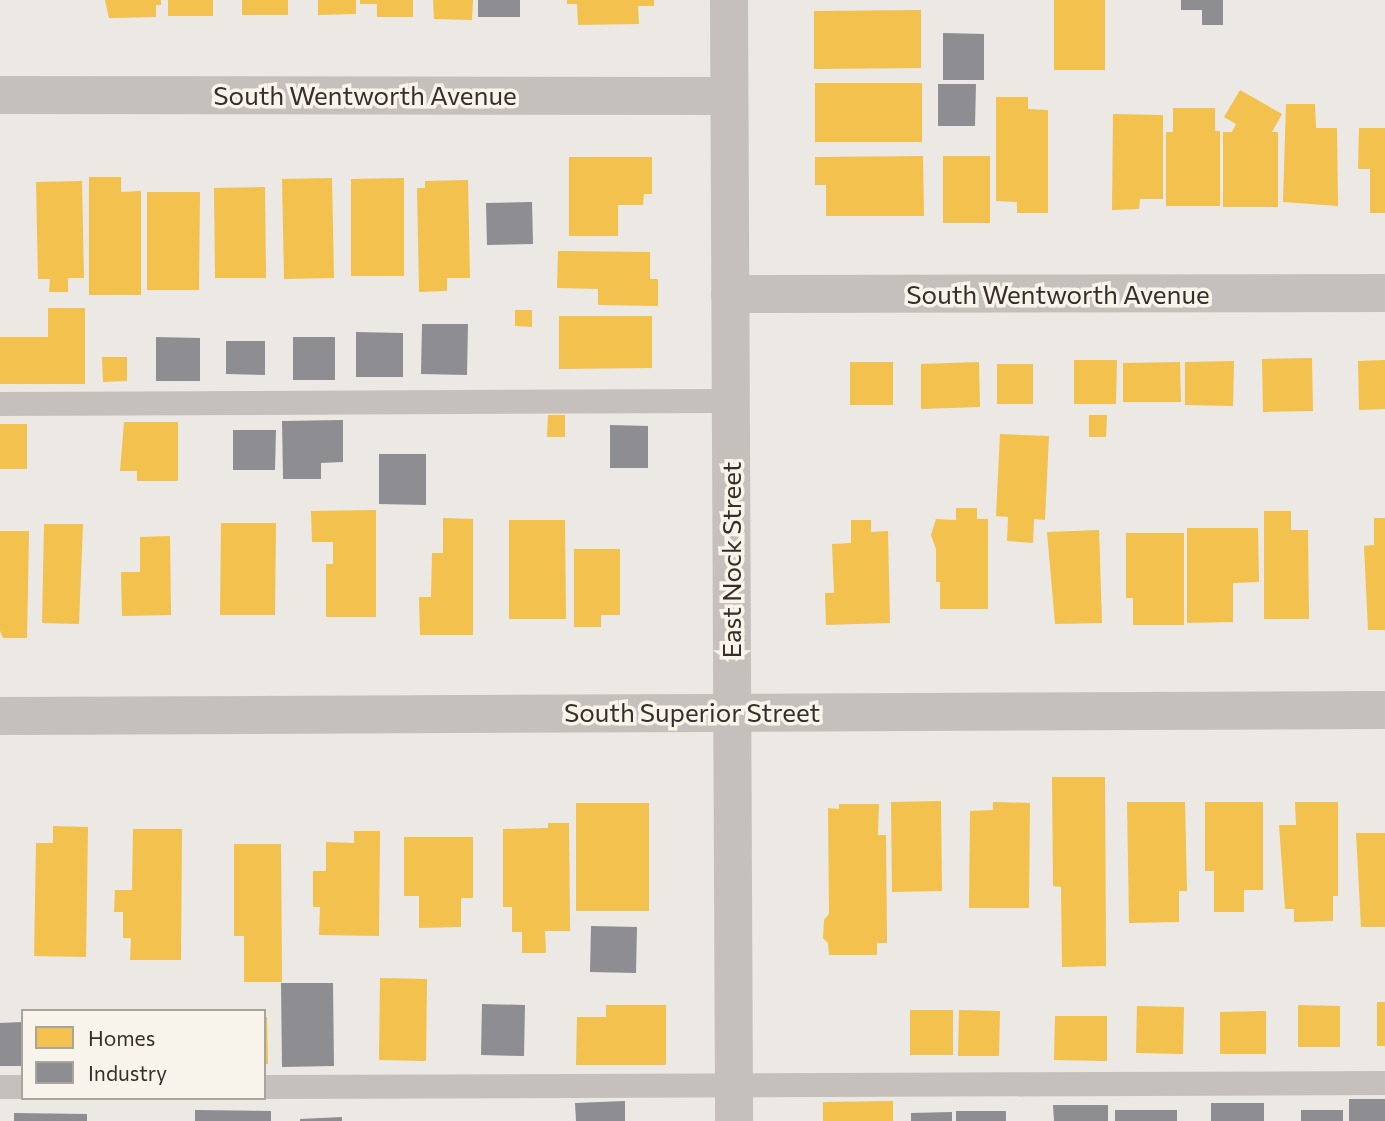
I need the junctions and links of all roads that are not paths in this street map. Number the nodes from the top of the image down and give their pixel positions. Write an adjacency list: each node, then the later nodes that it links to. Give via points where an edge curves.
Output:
1 (729, 0): 3 (street, East Nock Street)
2 (0, 95): 3 (street, South Wentworth Avenue)
3 (729, 96): 5 (street, East Nock Street)
4 (1385, 293): 5 (street, South Wentworth Avenue)
5 (730, 294): 6 (street, East Nock Street)
6 (731, 401): 7 (lane); 9 (street, East Nock Street)
7 (0, 404)
8 (1385, 710): 9 (street, South Superior Street)
9 (732, 711): 10 (street, South Superior Street); 15 (street, East Nock Street)
10 (0, 716)
11 (1385, 1083): 15 (lane)
12 (0, 1087): 13 (lane)
13 (21, 1087)
14 (266, 1087): 15 (lane)
15 (734, 1103)

